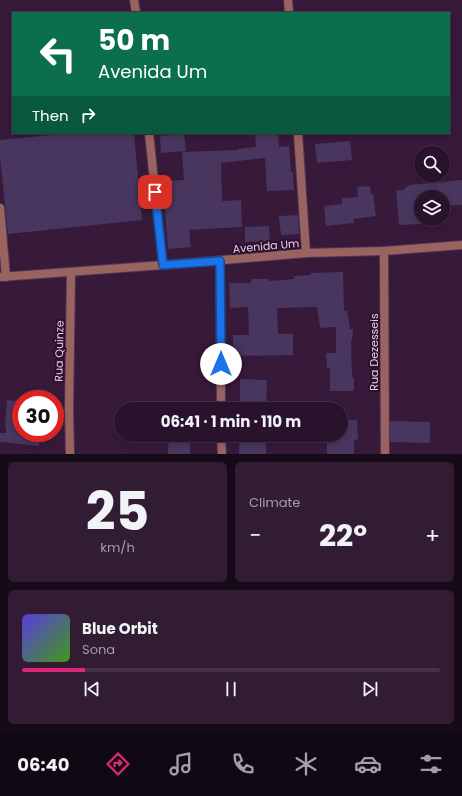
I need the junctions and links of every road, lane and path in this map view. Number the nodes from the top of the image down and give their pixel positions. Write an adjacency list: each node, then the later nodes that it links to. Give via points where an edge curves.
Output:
1 (134, 0): 3 (street)
2 (288, 0): 4 (street)
3 (136, 12)
4 (289, 12)
5 (149, 134): 12 (street)
6 (298, 134): 10 (street)
7 (0, 208): 14 (street)
8 (462, 245): 9 (street, Avenida Um)
9 (384, 251): 10 (street, Avenida Um); 19 (street, Rua Dezesseis)
10 (306, 253): 11 (street, Avenida Um)
11 (220, 261): 12 (street, Avenida Um); 15 (street)
12 (163, 265): 13 (street, Avenida Um)
13 (71, 273): 14 (street, Avenida Um); 17 (street, Rua Quinze)
14 (3, 277)
15 (221, 402)
16 (221, 442): 18 (street)
17 (70, 454)
18 (222, 454)
19 (385, 454)

